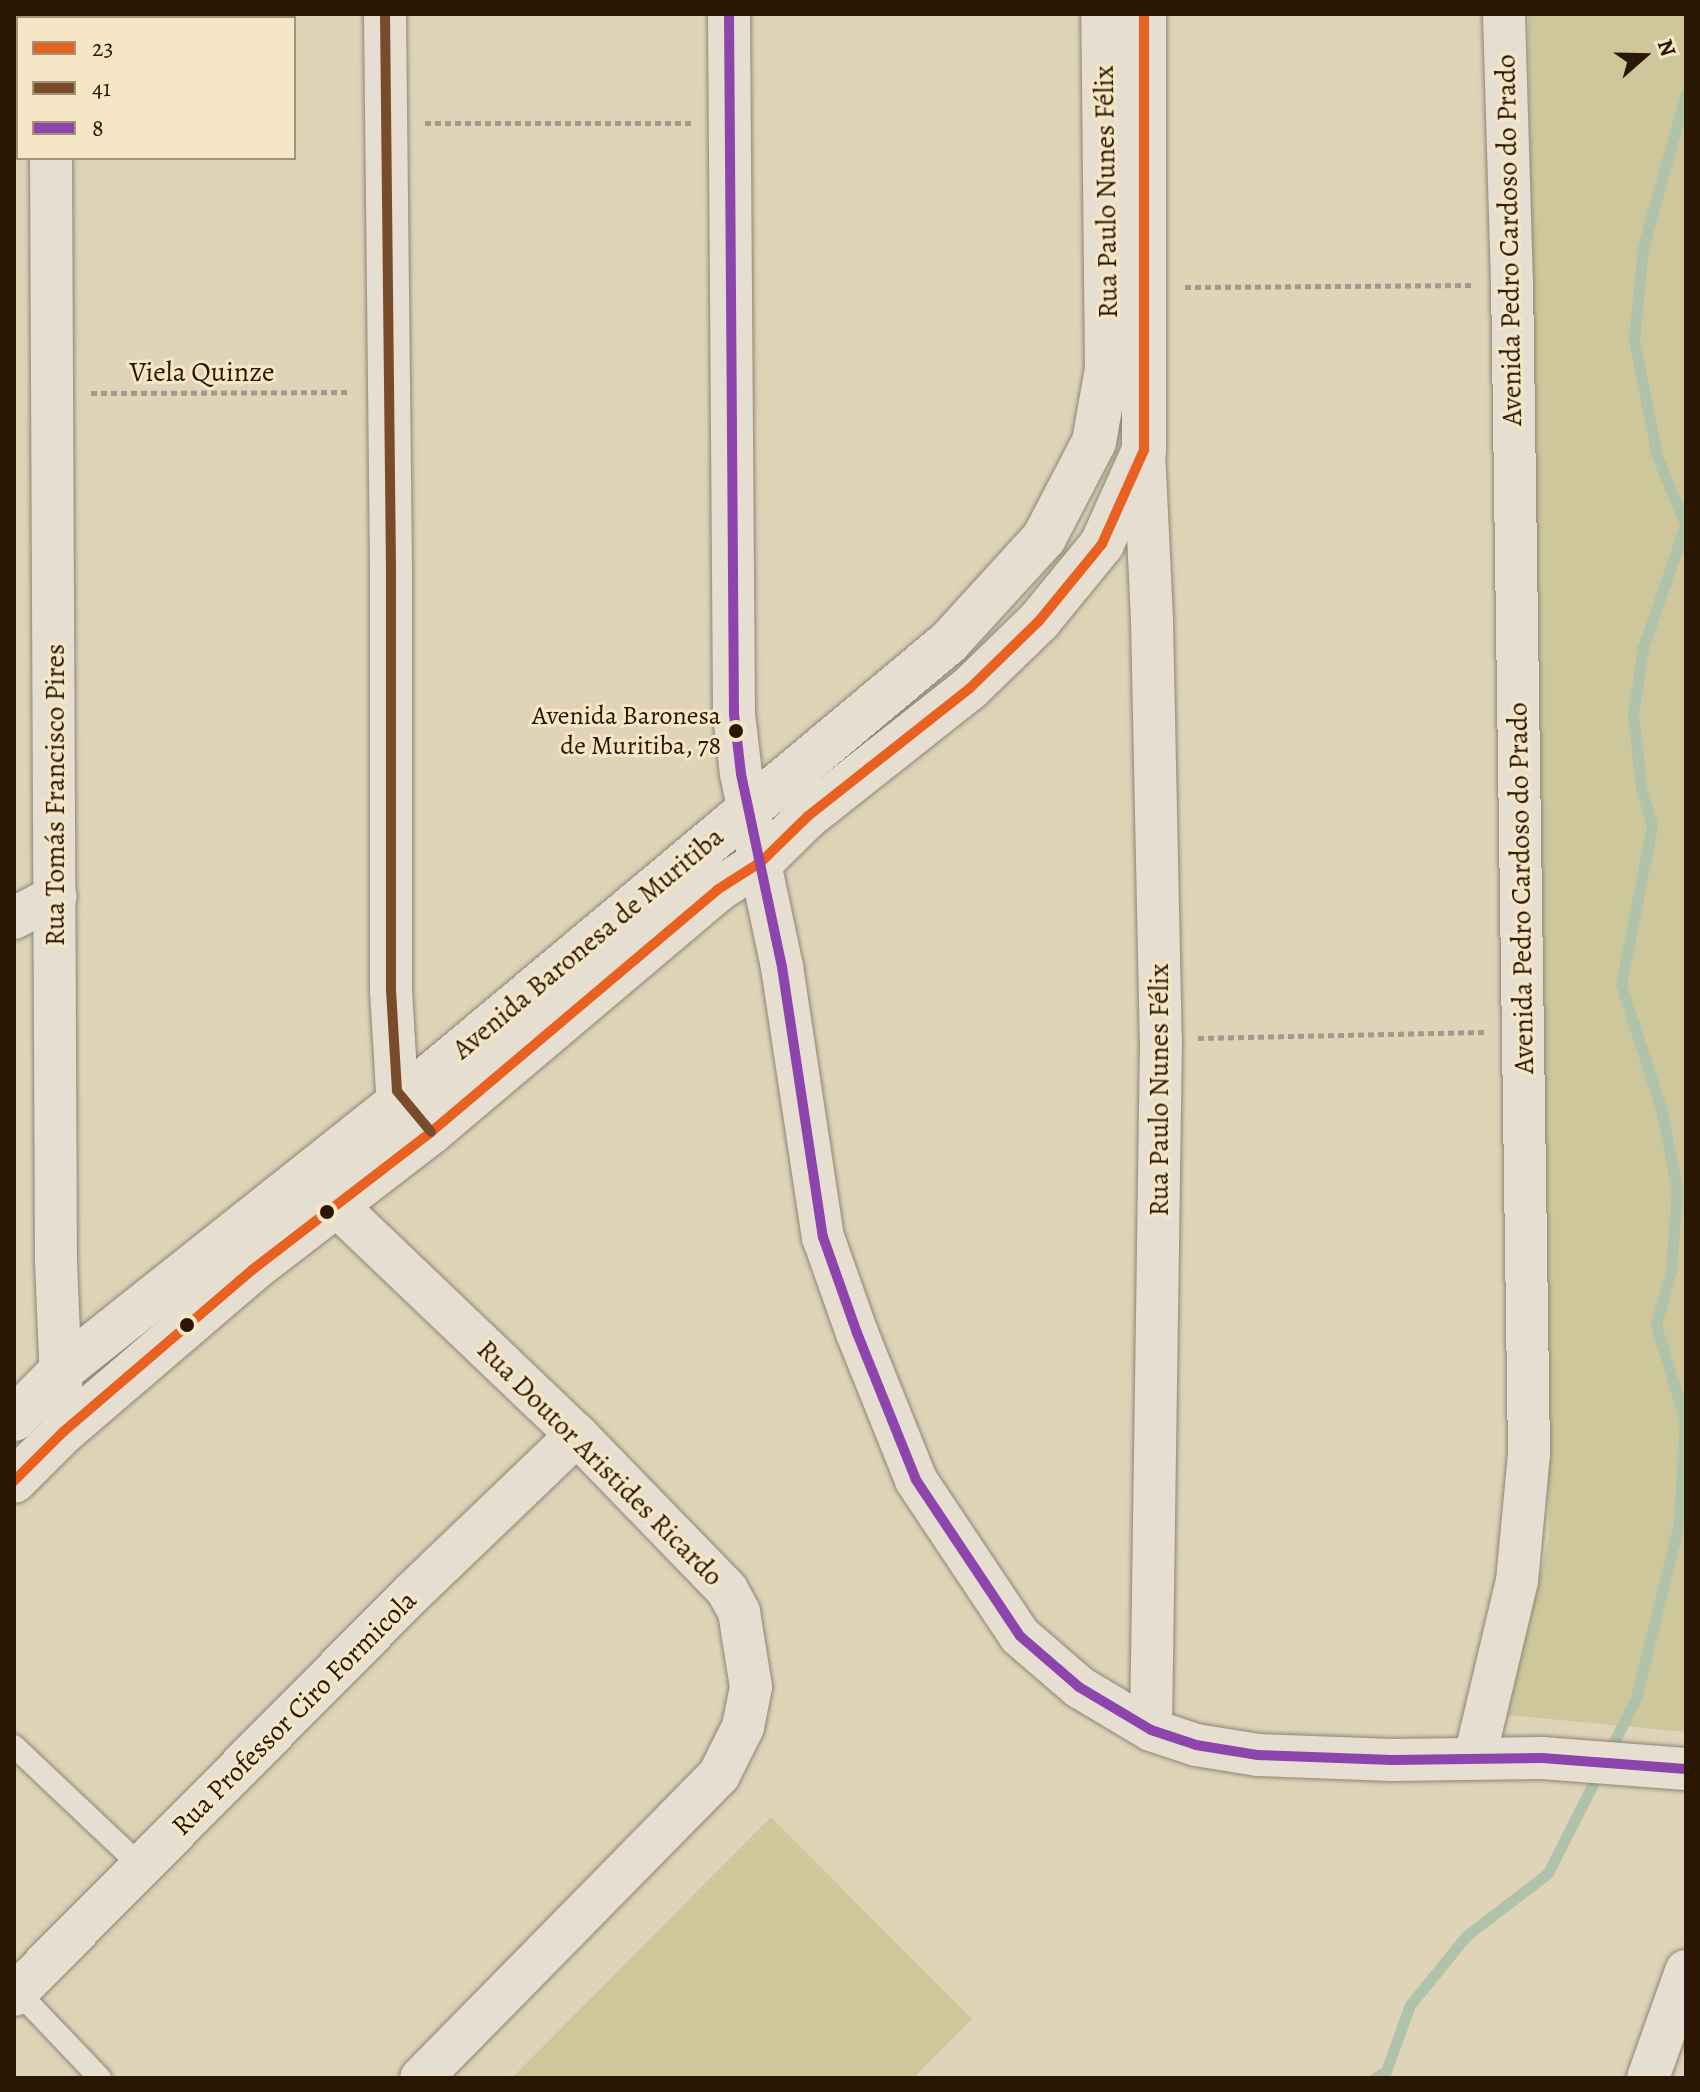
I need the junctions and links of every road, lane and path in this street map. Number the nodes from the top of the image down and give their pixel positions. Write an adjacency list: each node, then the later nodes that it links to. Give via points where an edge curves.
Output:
1 (385, 14): 6 (street)
2 (729, 14): 7 (street)
3 (1103, 14): 11 (main road, Rua Paulo Nunes Félix)
4 (1144, 14): 10 (main road, Rua Paulo Nunes Félix)
5 (1504, 14): 9 (street, Avenida Pedro Cardoso do Prado)
6 (388, 123): 7 (path); 12 (street)
7 (730, 123): 17 (street, via 734,714)
8 (51, 160): 13 (street, Rua Tomás Francisco Pires)
9 (1512, 284): 10 (path); 21 (street, Avenida Pedro Cardoso do Prado)
10 (1145, 289): 11 (main road, Rua Paulo Nunes Félix)
11 (1126, 369): 14 (main road, Avenida Baronesa de Muritiba); 17 (main road, Avenida Baronesa de Muritiba, via 1044,538 949,642)
12 (390, 392): 13 (path, Viela Quinze); 23 (street, via 391,990 397,1091)
13 (53, 393): 19 (street, Rua Tomás Francisco Pires)
14 (1144, 450): 15 (main road, Avenida Baronesa de Muritiba); 16 (street, Rua Paulo Nunes Félix)
15 (1102, 544): 16 (street, via 1121,564); 18 (main road, Avenida Baronesa de Muritiba, via 1039,621 969,689 808,816)
16 (1152, 621): 22 (street, Rua Paulo Nunes Félix)
17 (748, 809): 18 (street); 23 (main road, Avenida Baronesa de Muritiba)
18 (761, 862): 24 (main road, Avenida Baronesa de Muritiba, via 717,890); 31 (street, via 823,1237 916,1480 1020,1636 1079,1687)
19 (56, 896): 20 (street); 26 (street, Rua Tomás Francisco Pires, via 56,1262)
20 (14, 918)
21 (1523, 1031): 22 (path); 33 (street, Avenida Pedro Cardoso do Prado, via 1529,1453 1517,1581)
22 (1161, 1039): 31 (street, Rua Paulo Nunes Félix)
23 (404, 1098): 24 (street); 26 (main road, Avenida Baronesa de Muritiba)
24 (431, 1132): 25 (main road, Avenida Baronesa de Muritiba)
25 (337, 1206): 28 (main road, Avenida Baronesa de Muritiba, via 252,1270); 29 (street, Rua Doutor Aristides Ricardo)
26 (62, 1370): 27 (main road, Avenida Baronesa de Muritiba); 28 (street, Rua Tomás Francisco Pires)
27 (14, 1419)
28 (63, 1432): 30 (main road, Avenida Baronesa de Muritiba)
29 (577, 1435): 35 (street, Rua Professor Ciro Formicola, via 413,1592); 40 (street, Rua Doutor Aristides Ricardo, via 727,1590 739,1612 748,1652 751,1687 743,1727 719,1775)
30 (14, 1481)
31 (1151, 1730): 33 (street, via 1196,1745 1258,1755)
32 (14, 1746): 35 (lane)
33 (1475, 1757): 34 (street)
34 (1686, 1769)
35 (142, 1867): 37 (street, Rua Professor Ciro Formicola)
36 (1686, 1971): 38 (street)
37 (16, 1993): 39 (lane)
38 (1651, 2076)
39 (100, 2078)
40 (421, 2078)

